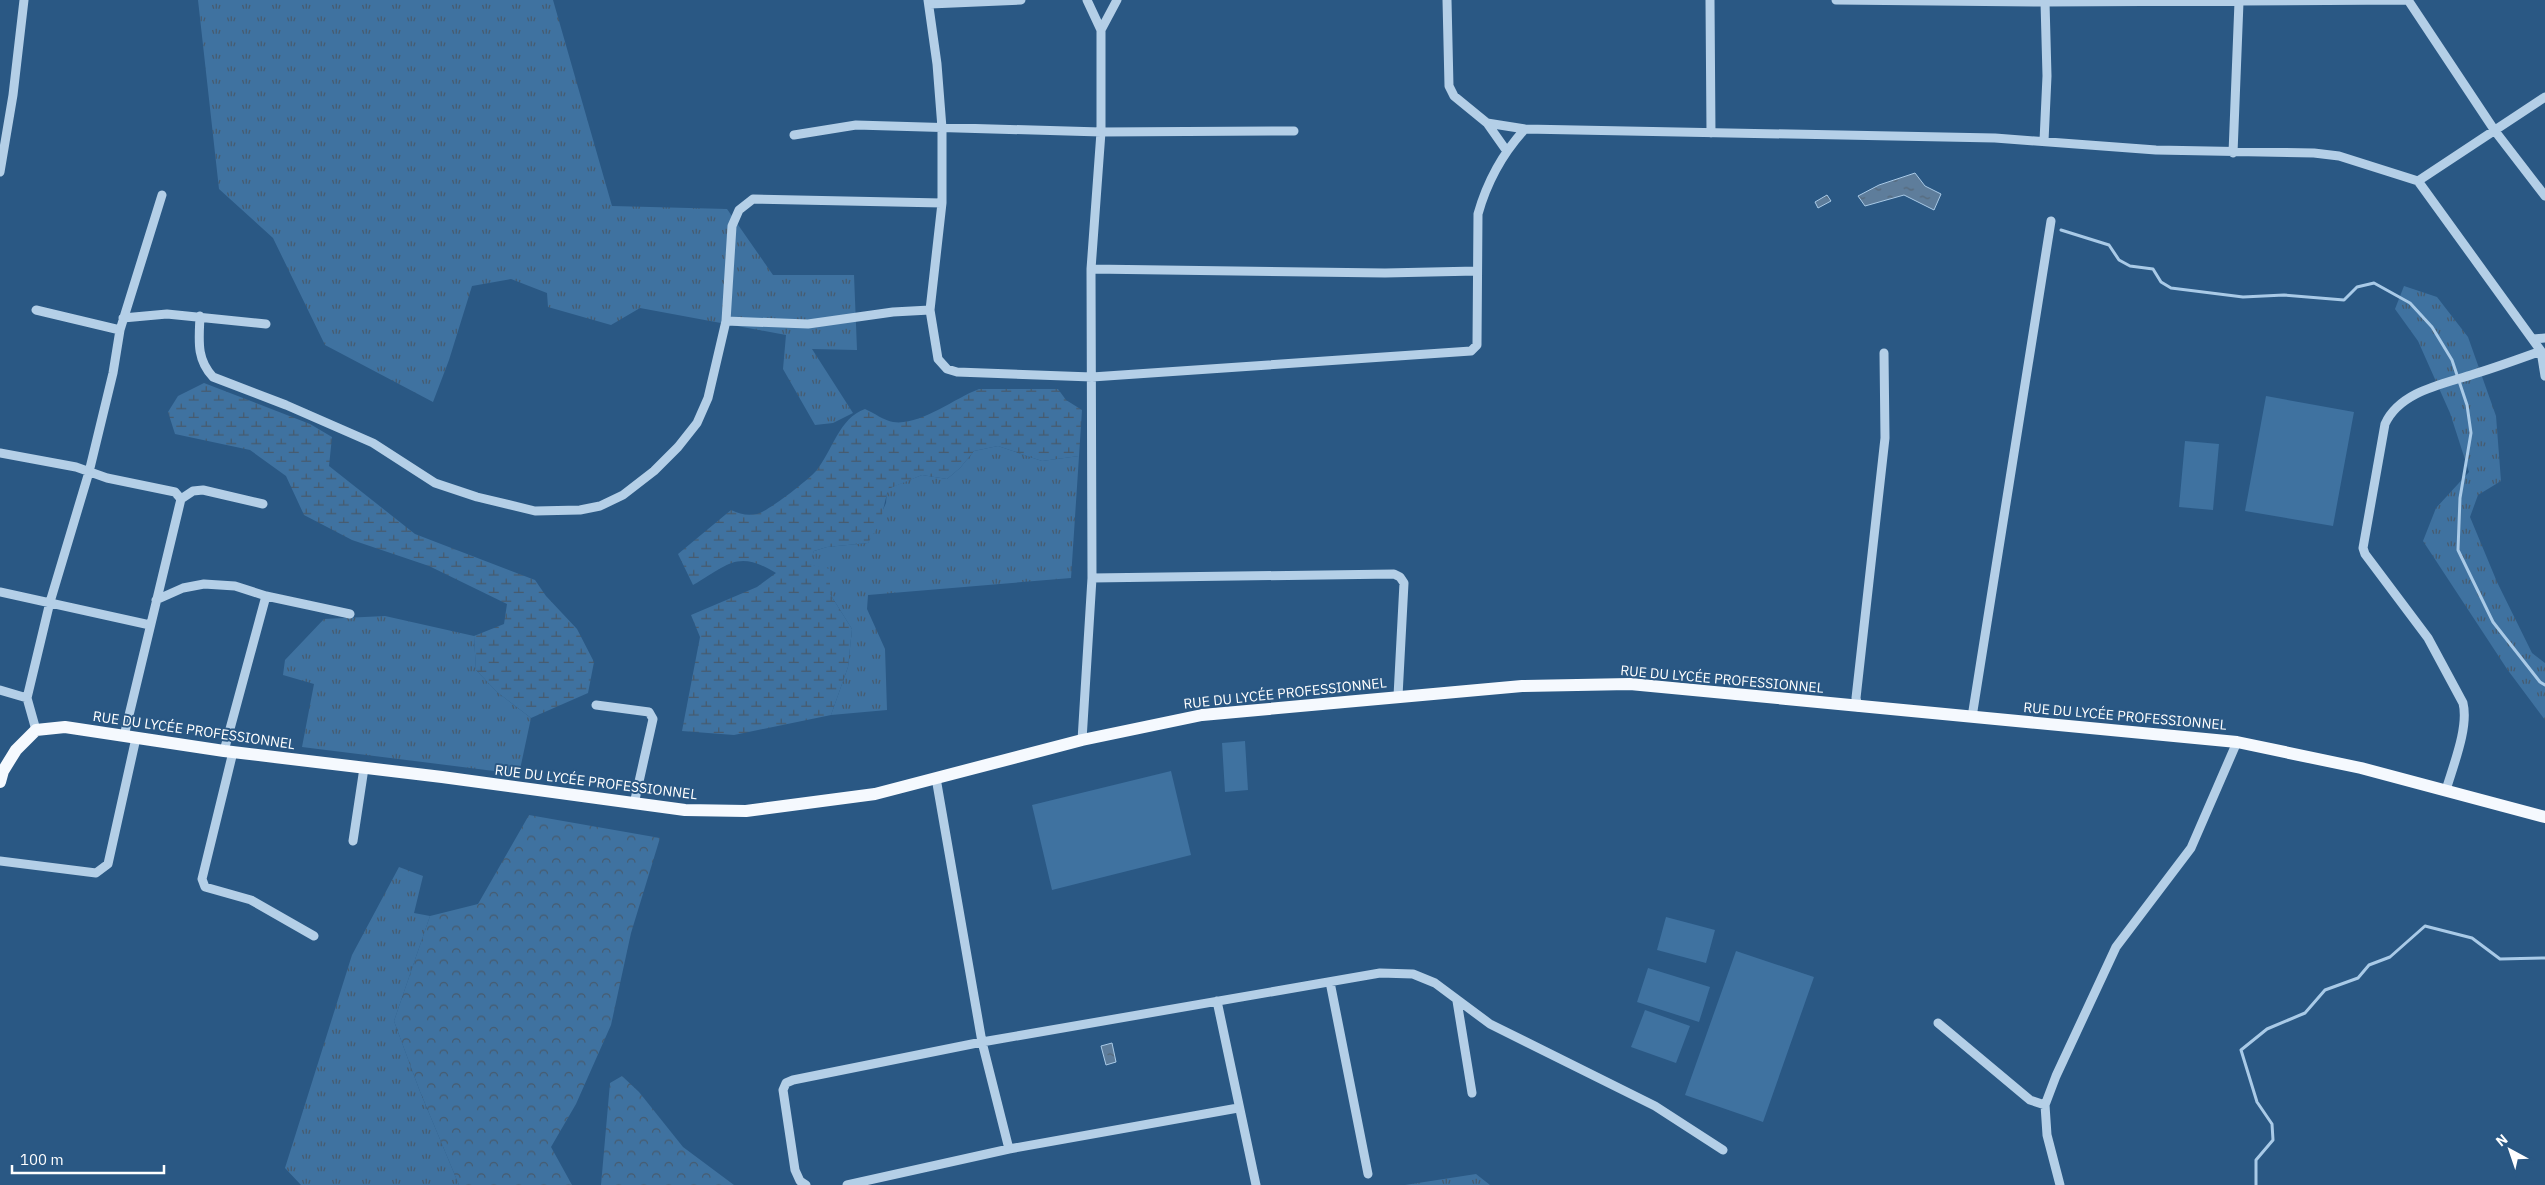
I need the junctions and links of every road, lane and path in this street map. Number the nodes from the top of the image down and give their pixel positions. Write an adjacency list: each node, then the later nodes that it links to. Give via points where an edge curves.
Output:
1 (24, 0): 24 (street)
2 (1021, 0): 8 (street)
3 (1087, 0): 11 (street)
4 (1118, 0): 11 (street)
5 (1447, 0): 13 (street, via 1449,86 1454,96)
6 (1710, 0): 19 (street)
7 (1836, 0): 9 (street)
8 (929, 2): 14 (street)
9 (2045, 2): 10 (street); 21 (street, via 2047,76)
10 (2239, 2): 17 (street, via 2408,0); 23 (street)
11 (1101, 30): 18 (street)
12 (2545, 97): 17 (street)
13 (1487, 123): 15 (street); 22 (street)
14 (942, 128): 18 (street); 20 (street, via 856,125); 28 (street)
15 (1525, 129): 19 (street); 22 (street)
16 (1294, 130): 18 (street)
17 (2495, 131): 25 (street); 27 (street)
18 (1101, 132): 30 (street)
19 (1711, 133): 21 (street)
20 (794, 135)
21 (2044, 141): 23 (street)
22 (1506, 150): 31 (street, via 1478,214)
23 (2233, 153): 25 (street, via 2288,152 2339,156)
24 (0, 172)
25 (2418, 181): 40 (street)
26 (162, 195): 35 (street)
27 (2545, 196)
28 (942, 203): 33 (street); 36 (street, via 753,199 739,210 732,226)
29 (2051, 221): 61 (street)
30 (1092, 269): 31 (street); 44 (street)
31 (1477, 271): 44 (street, via 1477,345 1471,351)
32 (36, 310): 38 (street)
33 (930, 310): 36 (street, via 808,324); 44 (street, via 938,360 947,369)
34 (200, 316): 35 (street, via 167,314); 36 (street, via 199,355 204,368 213,377 286,404 373,443 434,483 535,511 559,512 600,506 623,495 678,447 697,423 708,398); 37 (street)
35 (123, 318): 38 (street)
36 (726, 320)
37 (266, 324)
38 (120, 330): 46 (street)
39 (2545, 338): 40 (street)
40 (2533, 340): 41 (street)
41 (2541, 351): 43 (street); 70 (street, via 2413,396 2397,407 2385,424 2363,548 2428,638 2463,703 2466,712)
42 (1884, 353): 59 (street, via 1885,438)
43 (2545, 376)
44 (1092, 377): 49 (street)
45 (0, 453): 46 (street)
46 (89, 472): 47 (street, via 175,492); 53 (street)
47 (181, 499): 48 (street, via 193,491 204,490); 52 (street)
48 (263, 504)
49 (1092, 578): 57 (street, via 1394,574 1404,583); 64 (street)
50 (0, 592): 53 (street)
51 (266, 596): 52 (street, via 235,586 204,584 183,588); 54 (street); 66 (street)
52 (156, 600): 55 (street)
53 (50, 602): 55 (street); 58 (street)
54 (350, 614)
55 (150, 625): 63 (street)
56 (0, 690): 58 (street)
57 (1398, 696): 59 (main road, RUE DU LYCÉE PROFESSIONNEL, via 1522,686 1630,684); 64 (main road, RUE DU LYCÉE PROFESSIONNEL, via 1202,715)
58 (27, 698): 62 (street)
59 (1855, 704): 61 (main road, RUE DU LYCÉE PROFESSIONNEL)
60 (596, 705): 71 (street, via 649,712 653,719)
61 (1972, 717): 65 (main road, RUE DU LYCÉE PROFESSIONNEL)
62 (36, 730): 63 (main road, RUE DU LYCÉE PROFESSIONNEL, via 65,727); 69 (main road, via 16,750)
63 (130, 737): 66 (main road, RUE DU LYCÉE PROFESSIONNEL); 74 (street, via 108,864 102,870 96,873)
64 (1082, 740): 68 (main road, RUE DU LYCÉE PROFESSIONNEL)
65 (2237, 742): 70 (main road, RUE DU LYCÉE PROFESSIONNEL); 82 (street, via 2191,848 2113,954)
66 (229, 752): 67 (main road, RUE DU LYCÉE PROFESSIONNEL); 75 (street, via 202,879 205,887 251,900)
67 (364, 768): 71 (main road, RUE DU LYCÉE PROFESSIONNEL); 73 (street)
68 (936, 778): 71 (main road, RUE DU LYCÉE PROFESSIONNEL, via 875,794 746,812); 80 (street)
69 (0, 782)
70 (2446, 790): 72 (main road, RUE DU LYCÉE PROFESSIONNEL)
71 (634, 804)
72 (2545, 817)
73 (353, 840)
74 (0, 861)
75 (314, 936)
76 (1330, 982): 77 (street); 78 (street, via 1380,973 1413,974 1435,984); 86 (street)
77 (1217, 1001): 80 (street); 83 (street)
78 (1456, 1001): 81 (street); 85 (street, via 1490,1024 1655,1106)
79 (1938, 1024): 82 (street, via 2030,1100)
80 (982, 1042): 84 (street); 87 (street, via 786,1083 783,1090 795,1170)
81 (1472, 1093)
82 (2045, 1105): 90 (street, via 2047,1135)
83 (1238, 1108): 84 (street); 89 (street)
84 (1009, 1149): 88 (street)
85 (1723, 1150)
86 (1368, 1174)
87 (806, 1185)
88 (847, 1185)
89 (1256, 1185)
90 (2060, 1185)

